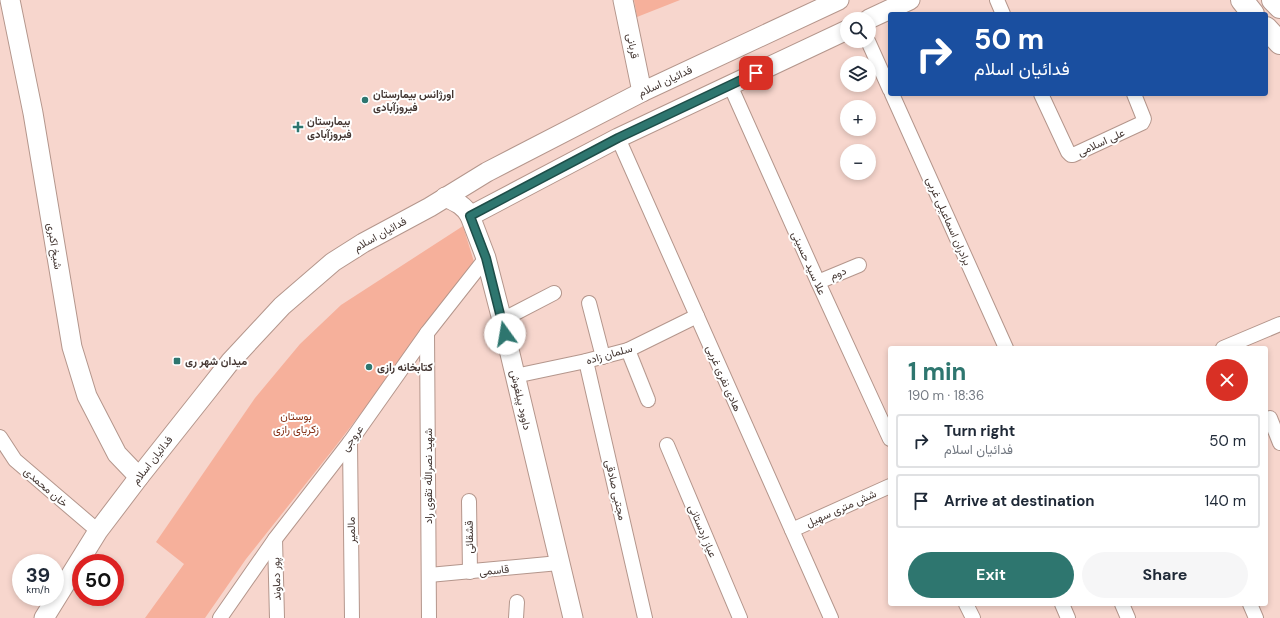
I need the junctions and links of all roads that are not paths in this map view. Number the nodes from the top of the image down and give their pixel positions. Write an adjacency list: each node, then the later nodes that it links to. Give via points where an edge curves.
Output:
1 (10, 0): 49 (main road, شیخ اکبری, via 33,114 72,347 87,396 117,454)
2 (623, 0): 18 (main road, قربانی)
3 (839, 0): 18 (main road, فدائیان اسلام)
4 (910, 0): 11 (main road)
5 (997, 0): 9 (street)
6 (1242, 0): 10 (main road)
7 (1273, 0): 8 (main road)
8 (1280, 7)
9 (1002, 12)
10 (1251, 12)
11 (876, 17)
12 (1268, 30): 14 (main road)
13 (840, 33): 16 (main road)
14 (1280, 43)
15 (871, 48): 17 (street)
16 (730, 85): 22 (main road); 29 (street, علا سید حسینی)
17 (888, 86)
18 (642, 92): 23 (main road, فدائیان اسلام)
19 (893, 96): 36 (street, برادران اسماعیلی غربی)
20 (1042, 96): 21 (street, علی اسلامی, via 1071,155 1142,123 1144,119)
21 (1135, 96)
22 (618, 138): 25 (main road); 32 (street, هادی نفری غربی)
23 (487, 172): 24 (main road, فدائیان اسلام); 25 (main road, via 487,190 492,195)
24 (445, 197): 26 (main road, داوود پیلغوش, via 462,205); 49 (main road, فدائیان اسلام, via 333,262 282,306 230,362)
25 (504, 198): 26 (main road)
26 (470, 216): 27 (main road, داوود پیلغوش)
27 (486, 258): 33 (main road, داوود پیلغوش); 35 (street, عروجی)
28 (859, 265): 29 (street, دوم)
29 (818, 282): 44 (street, علا سید حسینی)
30 (554, 293): 33 (street)
31 (589, 303): 39 (street)
32 (697, 316): 38 (street, سلمان زاده); 52 (street, هادی نفری غربی)
33 (502, 320): 41 (main road, داوود پیلغوش)
34 (1280, 324): 37 (street)
35 (427, 333): 46 (street, عروجی); 57 (street, شهید نصرالله تقوی راد)
36 (1005, 346)
37 (1228, 346)
38 (628, 350): 39 (street, سلمان زاده); 42 (street)
39 (603, 356): 40 (street, سلمان زاده)
40 (586, 361): 41 (street, سلمان زاده); 70 (street, مجتبی صادقی)
41 (515, 376): 55 (main road, داوود پیلغوش)
42 (648, 400)
43 (1272, 417): 47 (street)
44 (888, 435)
45 (0, 437): 53 (street, خان محمدی, via 15,460)
46 (350, 442): 54 (street, عروجی); 66 (street, مالمیر)
47 (1280, 443)
48 (667, 444): 71 (street, عیاز اردستانی)
49 (139, 476): 53 (main road, فدائیان اسلام)
50 (888, 487): 52 (street, شش متری سهیل)
51 (469, 501): 56 (street, قشقائی)
52 (792, 530): 72 (street, هادی نفری غربی)
53 (98, 531): 63 (main road, فدائیان اسلام)
54 (275, 539): 64 (street, عروجی); 65 (street, پور دماوند)
55 (559, 563): 56 (street, قاسمی); 69 (main road, داوود پیلغوش)
56 (470, 572): 57 (street, قاسمی)
57 (429, 575): 67 (street, شهید نصرالله تقوی راد)
58 (517, 602): 68 (street)
59 (967, 606): 73 (street)
60 (1063, 606): 74 (street)
61 (1123, 606): 75 (street)
62 (1251, 606): 76 (street)
63 (44, 618)
64 (220, 618)
65 (277, 618)
66 (352, 618)
67 (429, 618)
68 (516, 618)
69 (573, 618)
70 (646, 618)
71 (740, 618)
72 (831, 618)
73 (973, 618)
74 (1068, 618)
75 (1128, 618)
76 (1256, 618)

